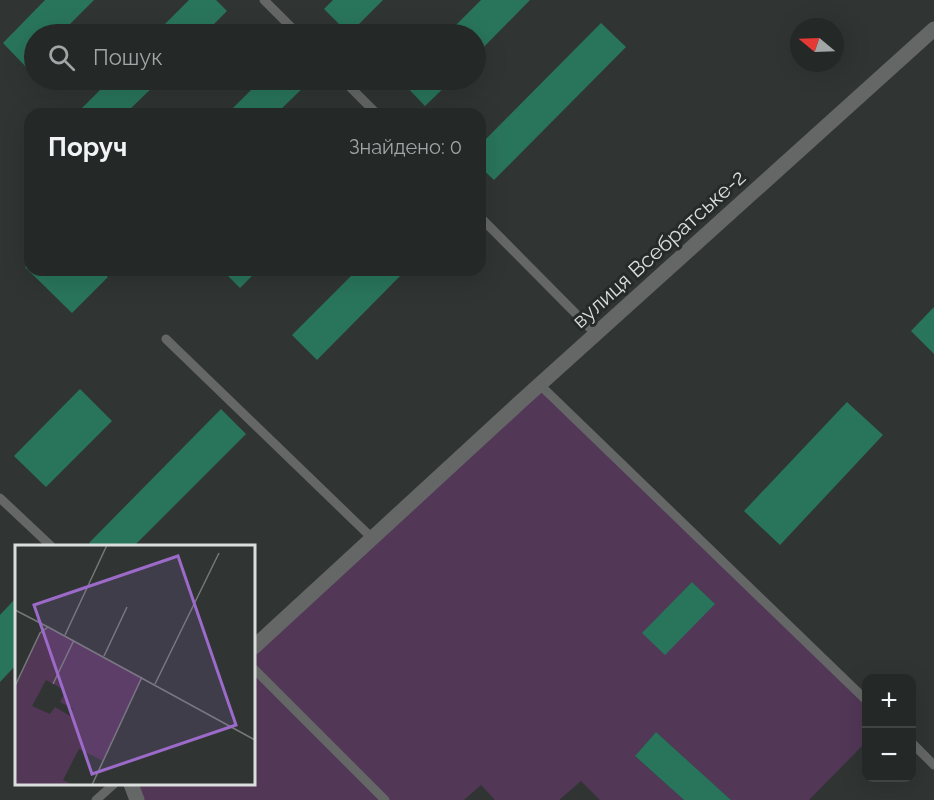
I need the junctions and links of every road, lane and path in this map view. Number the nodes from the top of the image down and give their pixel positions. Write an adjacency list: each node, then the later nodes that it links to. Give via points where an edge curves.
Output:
1 (264, 0): 2 (lane)
2 (288, 24)
3 (934, 29): 7 (street, вулиця Всебратське-2)
4 (353, 90): 5 (lane)
5 (371, 108)
6 (486, 223): 7 (lane)
7 (596, 334): 9 (street, вулиця Всебратське-2)
8 (166, 339): 11 (lane)
9 (539, 384): 11 (street, вулиця Всебратське-2); 15 (lane)
10 (0, 498): 12 (lane)
11 (372, 538): 13 (street, вулиця Всебратське-2)
12 (50, 545)
13 (255, 646)
14 (255, 670): 22 (lane)
15 (862, 695)
16 (916, 747): 17 (lane)
17 (934, 765)
18 (112, 785): 20 (lane)
19 (131, 785): 21 (street)
20 (96, 800)
21 (137, 800)
22 (385, 800)

